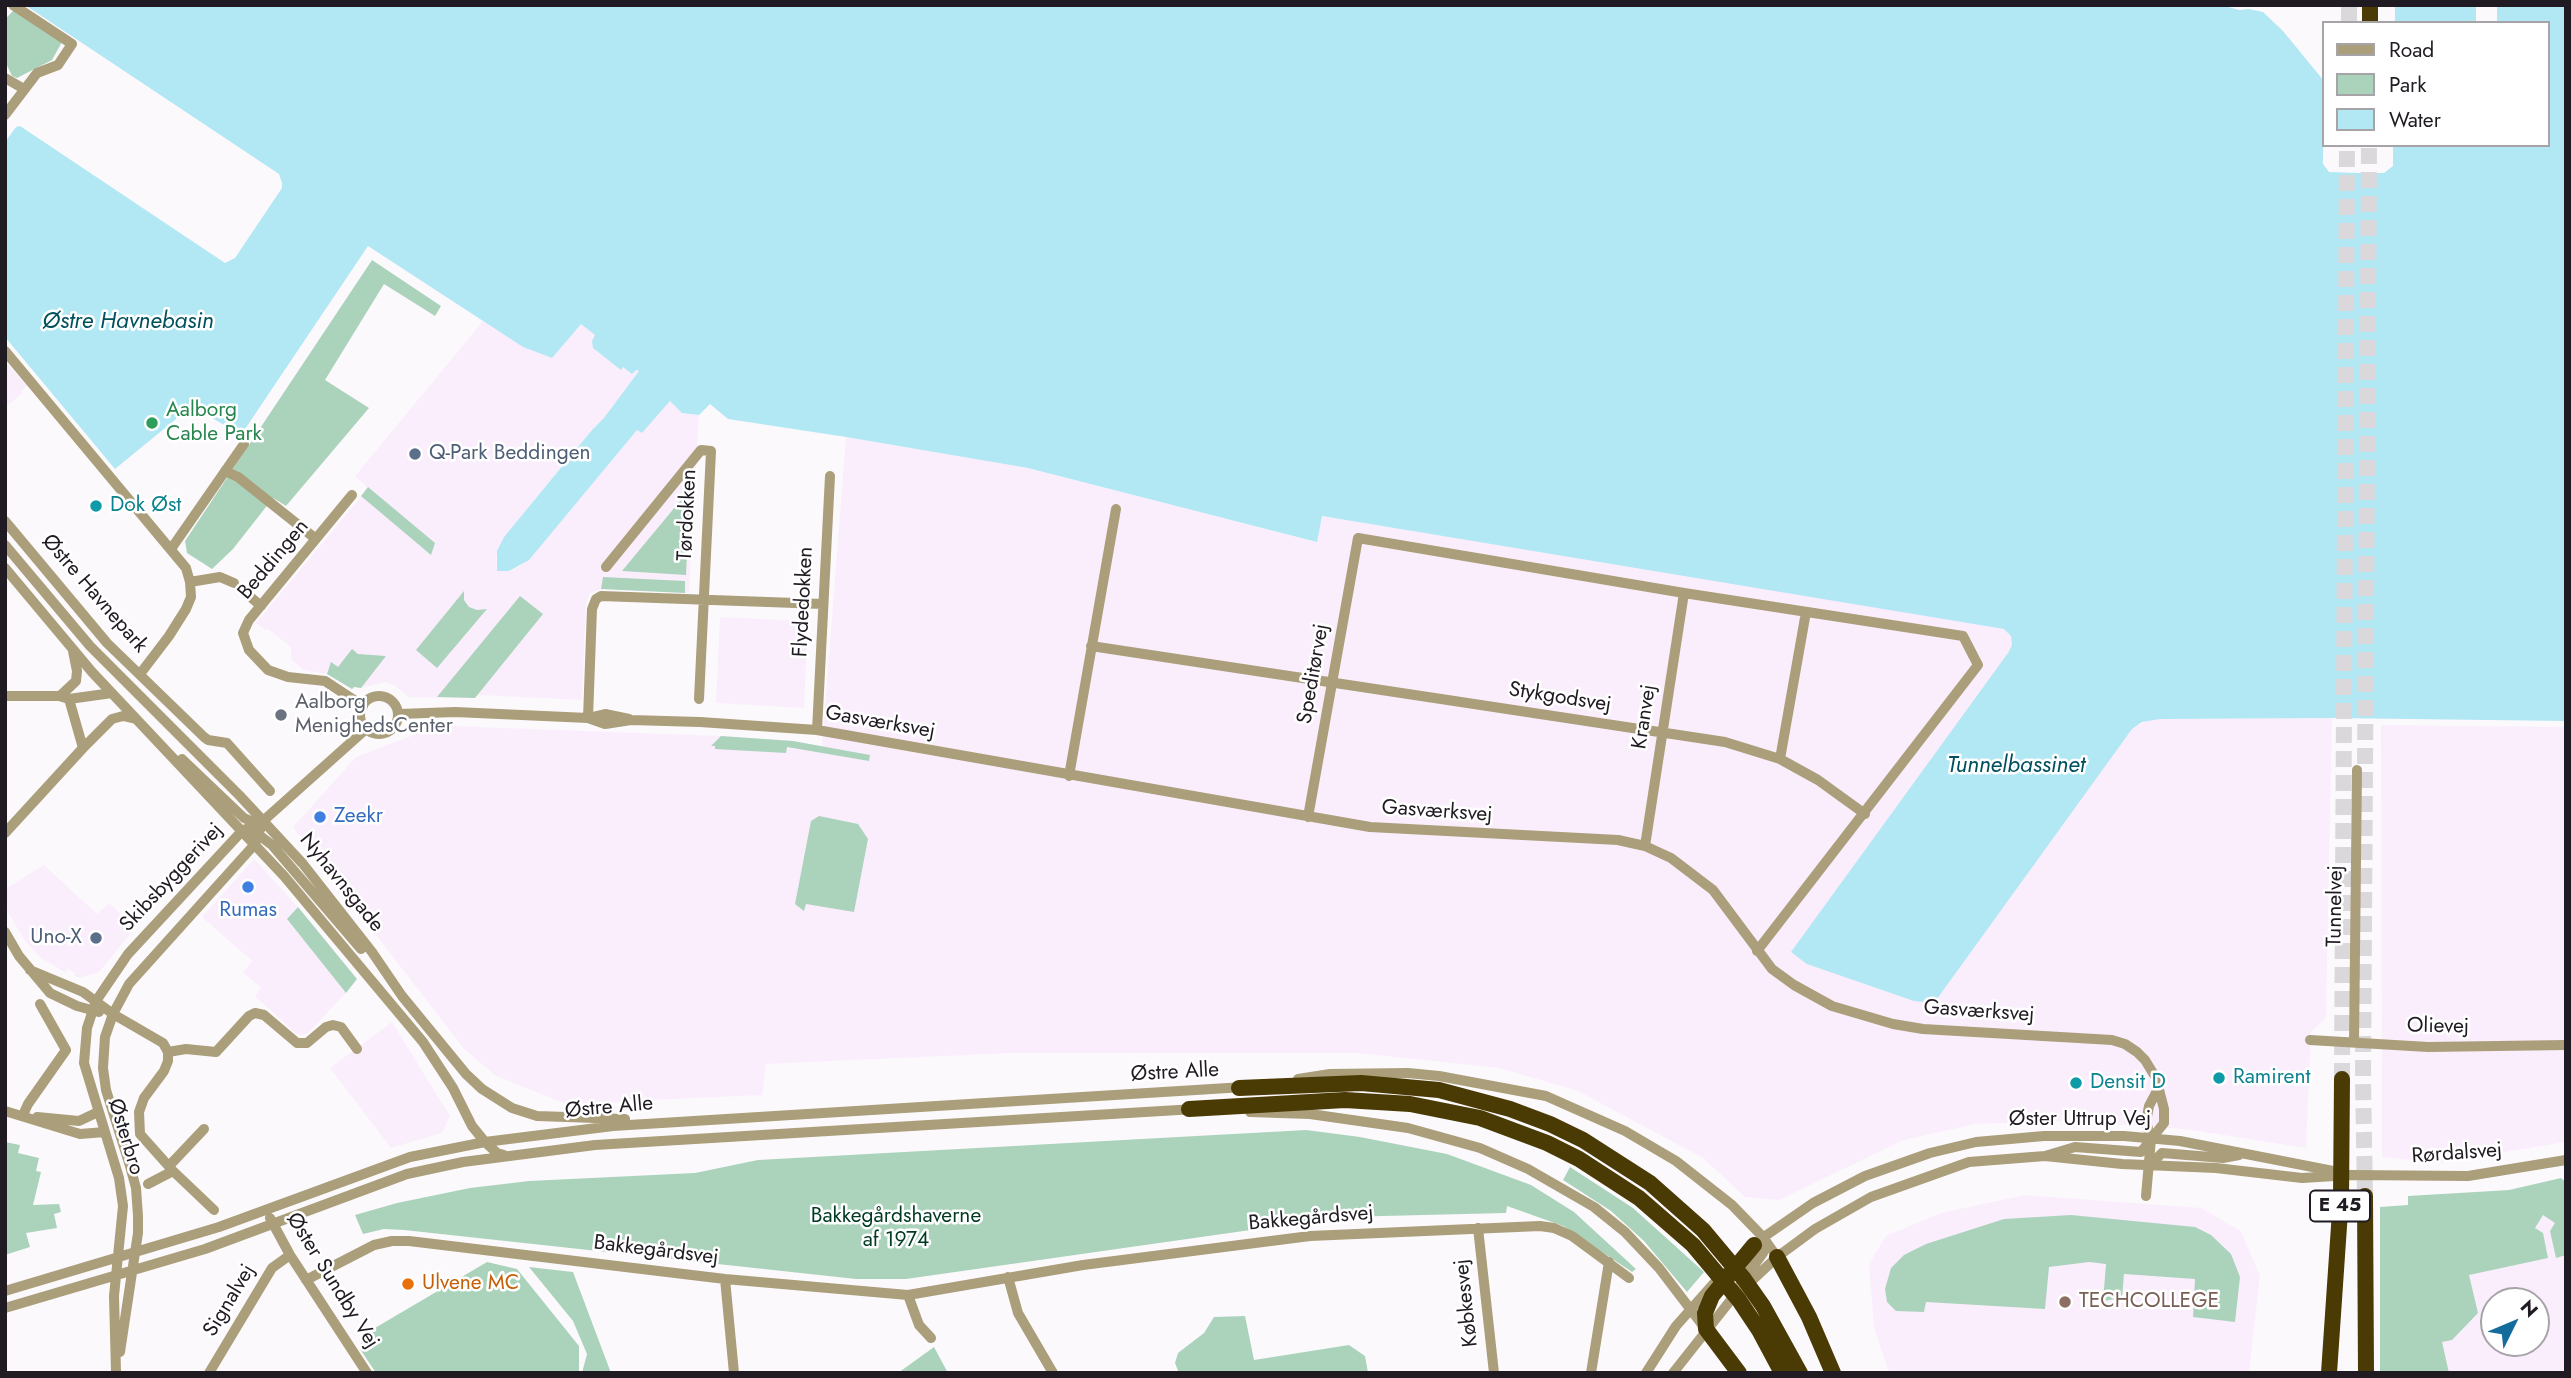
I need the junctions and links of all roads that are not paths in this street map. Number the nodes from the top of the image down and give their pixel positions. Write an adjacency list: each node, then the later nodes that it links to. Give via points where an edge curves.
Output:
1 (13, 5): 3 (street, via 72,44 58,65 37,73)
2 (5, 78): 3 (street)
3 (24, 89): 4 (street)
4 (7, 110)
5 (5, 351): 14 (street)
6 (244, 444): 7 (street)
7 (225, 471): 12 (street); 14 (street)
8 (830, 476): 22 (street, Flydedokken)
9 (352, 495): 12 (street, Beddingen)
10 (1116, 509): 25 (street)
11 (5, 521): 27 (street, Østre Havnepark, via 103,639)
12 (316, 539): 23 (street, Beddingen)
13 (5, 545): 47 (street, Nyhavnsgade, via 90,646)
14 (171, 549): 17 (street, via 186,568)
15 (606, 567): 21 (street, Tørdokken, via 701,450 711,451)
16 (5, 568): 26 (street, Nyhavnsgade)
17 (190, 582): 18 (street, via 220,577); 27 (street, Østre Havnepark, via 186,609)
18 (234, 583)
19 (1684, 593): 24 (street); 28 (street, Speditørvej, via 1358,538); 39 (street, Kranvej)
20 (247, 594): 23 (street)
21 (704, 600): 22 (street); 32 (street, Tørdokken); 35 (street, via 596,599)
22 (823, 604): 38 (street, Flydedokken)
23 (261, 606): 33 (street, Beddingen, via 243,633 249,650 264,667 288,677 326,681)
24 (1806, 612): 41 (street); 45 (street, via 1963,636 1978,665)
25 (1091, 646): 28 (street); 43 (street)
26 (72, 649): 29 (street, Nyhavnsgade); 31 (street, via 76,681)
27 (139, 674): 44 (street, via 204,737 228,743)
28 (1333, 681): 39 (street, Stykgodsvej); 46 (street, Speditørvej)
29 (112, 694): 31 (street); 36 (street, Nyhavnsgade)
30 (5, 696): 31 (street)
31 (65, 698): 40 (street)
32 (699, 699)
33 (363, 706): 34 (street, via 373,697 386,697); 37 (street, via 360,718)
34 (399, 714): 35 (street, Gasværksvej); 37 (street, via 395,727 384,734)
35 (588, 718): 38 (street, Gasværksvej, via 605,714 631,720)
36 (136, 719): 40 (street, via 112,719); 47 (street, via 244,818); 48 (street, Nyhavnsgade)
37 (366, 729): 47 (street)
38 (817, 730): 43 (street, Gasværksvej)
39 (1662, 733): 41 (street, Stykgodsvej, via 1725,742); 51 (street, Kranvej)
40 (83, 748): 49 (street)
41 (1780, 759): 45 (street, Stykgodsvej)
42 (2357, 770): 59 (street, Tunnelvej)
43 (1069, 776): 46 (street, Gasværksvej)
44 (270, 791)
45 (1865, 814): 53 (street)
46 (1308, 817): 51 (street, Gasværksvej, via 1370,827 1618,840)
47 (263, 821): 48 (street, Skibsbyggerivej); 50 (street, Skibsbyggerivej); 54 (street, Nyhavnsgade, via 330,896)
48 (242, 831): 50 (street, Nyhavnsgade); 56 (street, Skibsbyggerivej, via 128,954)
49 (5, 833)
50 (257, 839): 54 (street, via 279,853); 57 (street, Skibsbyggerivej, via 137,973); 74 (street, Nyhavnsgade, via 423,1042)
51 (1645, 846): 53 (street, Gasværksvej, via 1671,858 1713,890)
52 (6, 937): 56 (street, via 30,970 83,992)
53 (1756, 951): 64 (street, Gasværksvej, via 1794,985 1861,1016 1923,1029 2125,1044 2145,1060)
54 (402, 996): 70 (street, Nyhavnsgade, via 466,1074 512,1108 548,1118)
55 (40, 1004): 69 (street, via 66,1050)
56 (94, 1006): 57 (street); 68 (street, Østerbro, via 84,1063)
57 (113, 1014): 62 (street, via 156,1037); 92 (street, Østerbro, via 105,1037 103,1068 135,1188)
58 (2310, 1040): 59 (street, Olievej)
59 (2354, 1042): 60 (street, Olievej, via 2428,1047)
60 (2566, 1045)
61 (357, 1049): 62 (street, via 341,1027 326,1027 307,1042 297,1043 264,1015 255,1013 216,1052)
62 (168, 1052): 81 (street, Østerbro, via 164,1071 144,1098 138,1124 146,1143)
63 (2342, 1079): 107 (highway, E 45, via 2341,1197)
64 (2159, 1087): 73 (street, via 2146,1122); 73 (street, Gasværksvej, via 2164,1123)
65 (1239, 1088): 70 (street, Østre Alle); 91 (street, Østre Alle, via 1330,1074 1408,1073 1546,1096 1663,1152 1732,1205); 120 (highway, via 1361,1083 1439,1090 1510,1109 1572,1135 1650,1183 1703,1230 1763,1306)
66 (1189, 1109): 76 (street, Østre Alle, via 595,1145); 106 (street, Østre Alle, via 1310,1114 1388,1124 1480,1148 1551,1180 1594,1207 1640,1246); 119 (highway, via 1345,1100 1410,1104 1480,1118 1547,1143 1639,1198 1693,1245 1739,1300)
67 (5, 1111): 69 (street)
68 (98, 1112): 69 (street, via 79,1121); 72 (street, Østerbro)
69 (23, 1115): 72 (street, via 80,1134)
70 (701, 1120): 74 (street, Østre Alle)
71 (204, 1129): 81 (street, Østerbro)
72 (105, 1132): 94 (street, Østerbro, via 122,1194)
73 (2151, 1139): 75 (street, Øster Uttrup Vej); 77 (street, via 2141,1152 2075,1147); 79 (street); 91 (street, Øster Uttrup Vej, via 2044,1136 1942,1150 1865,1176 1813,1203)
74 (485, 1142): 76 (street, Nyhavnsgade); 88 (street, Østre Alle, via 410,1157)
75 (2241, 1154): 79 (street, via 2222,1158 2162,1153); 80 (street, Øster Uttrup Vej)
76 (506, 1155): 89 (street, Østre Alle, via 407,1174)
77 (2045, 1156): 79 (street, Øster Uttrup Vej); 95 (street, Øster Uttrup Vej, via 1969,1162 1899,1186 1836,1216)
78 (2566, 1160): 82 (street, Rørdalsvej, via 2468,1175)
79 (2150, 1165): 83 (street, Øster Uttrup Vej); 85 (street)
80 (2304, 1165): 82 (street, Rørdalsvej)
81 (171, 1169): 84 (street, Østerbro); 87 (street, Østerbro)
82 (2351, 1175): 83 (street, Rørdalsvej)
83 (2302, 1178)
84 (148, 1184)
85 (2146, 1196)
86 (2365, 1196): 124 (highway, E 45)
87 (214, 1210)
88 (266, 1210): 89 (street, Øster Sundby Vej); 92 (street, Østre Alle)
89 (272, 1223): 93 (street, Øster Sundby Vej); 97 (street, Østre Alle)
90 (1478, 1228): 96 (street, Bakkegårdsvej, via 1554,1228); 99 (street, Bakkegårdsvej, via 1310,1236); 114 (street, Købkesvej)
91 (1757, 1242): 95 (street, Østre Alle); 106 (highway, via 1712,1296)
92 (135, 1252): 94 (street, Østre Alle); 97 (street, Østerbro)
93 (290, 1255): 102 (street, Øster Sundby Vej); 110 (street, Signalvej, via 272,1268)
94 (119, 1256): 98 (street, Østerbro); 103 (street, Østre Alle)
95 (1774, 1260): 106 (street, Øster Uttrup Vej); 121 (highway, via 1809,1317)
96 (1609, 1262): 100 (street, Bakkegårdsvej); 115 (street)
97 (132, 1271): 98 (street, Østre Alle); 109 (street, Østerbro)
98 (117, 1275): 105 (street, Østre Alle); 109 (street, Østerbro)
99 (1008, 1277): 104 (street, Bakkegårdsvej); 113 (street, via 1018,1313)
100 (1629, 1278)
101 (725, 1279): 102 (street, Bakkegårdsvej, via 392,1241 374,1245); 104 (street, Bakkegårdsvej); 112 (street)
102 (306, 1280): 111 (street, Øster Sundby Vej)
103 (5, 1291)
104 (908, 1296): 108 (street, via 919,1325)
105 (5, 1308)
106 (1704, 1315): 116 (street, Øster Uttrup Vej); 117 (street, Øster Uttrup Vej); 118 (highway)
107 (2331, 1333): 122 (highway); 123 (highway, E 45)
108 (931, 1338)
109 (117, 1372)
110 (209, 1373)
111 (367, 1373)
112 (734, 1373)
113 (1053, 1373)
114 (1494, 1373)
115 (1591, 1373)
116 (1646, 1373)
117 (1673, 1373)
118 (1740, 1373)
119 (1782, 1373)
120 (1800, 1373)
121 (1833, 1373)
122 (2323, 1373)
123 (2329, 1373)
124 (2366, 1373)

